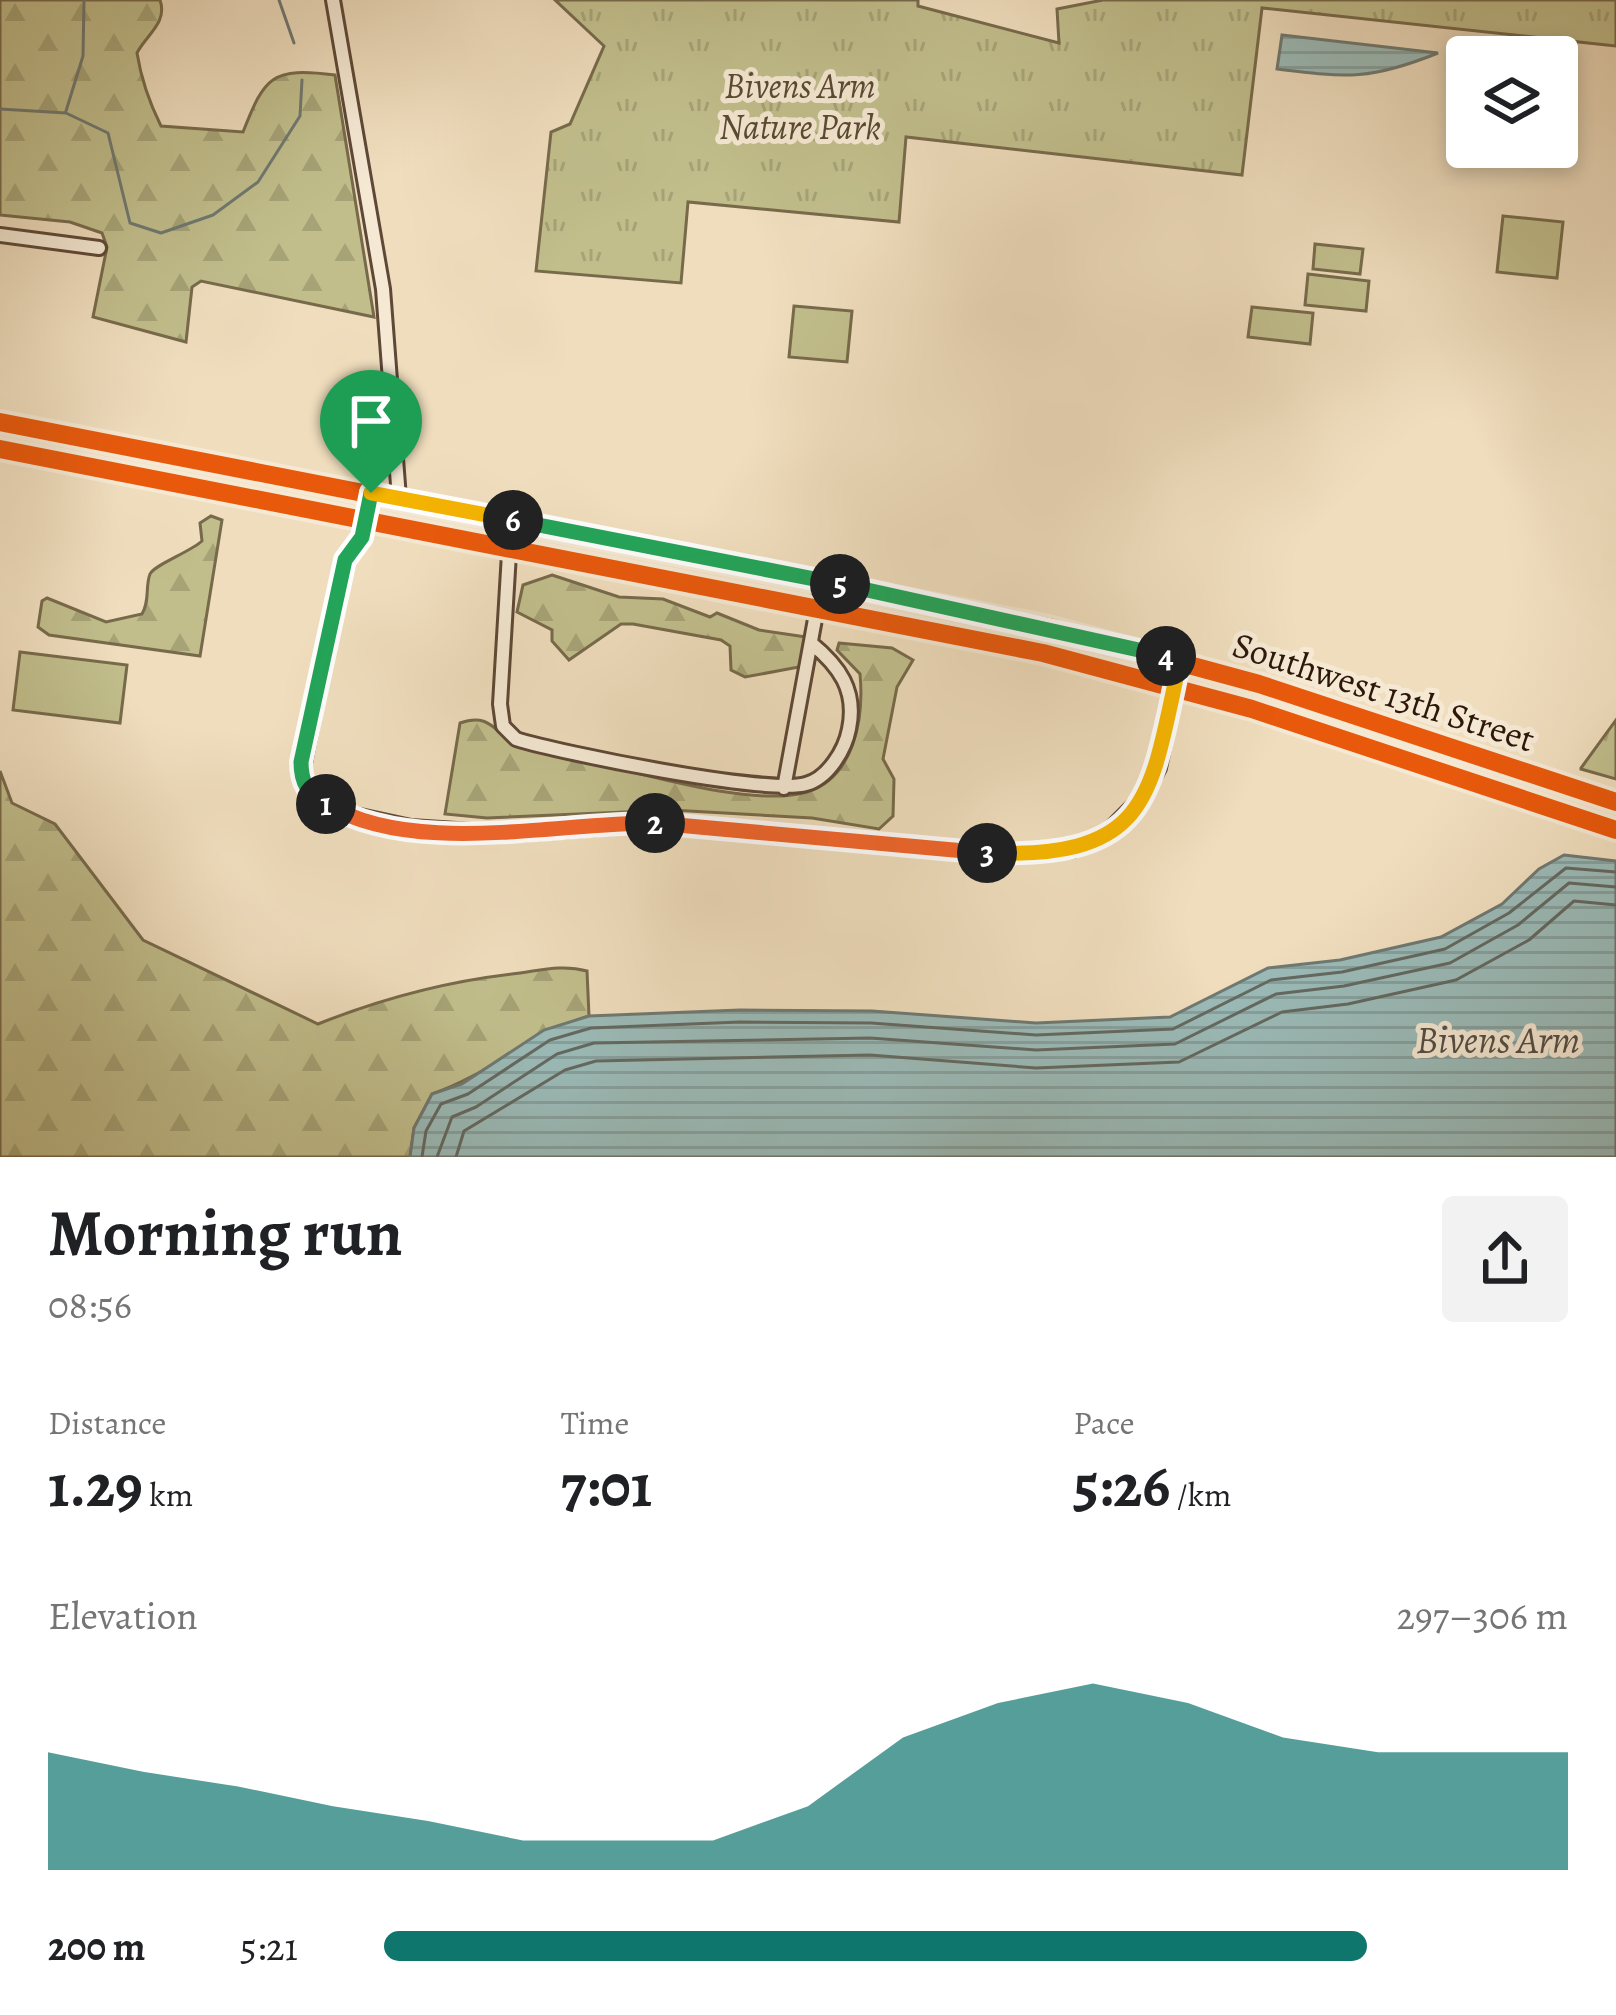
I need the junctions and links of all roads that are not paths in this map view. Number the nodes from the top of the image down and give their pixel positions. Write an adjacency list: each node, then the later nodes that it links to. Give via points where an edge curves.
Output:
1 (333, 0): 9 (street, via 383,289)
2 (0, 235): 3 (street)
3 (99, 248)
4 (0, 422): 5 (main road, Southwest 13th Street)
5 (110, 443): 7 (main road); 8 (main road, Southwest 13th Street)
6 (0, 449): 7 (main road, Southwest 13th Street)
7 (104, 470): 10 (main road, Southwest 13th Street)
8 (371, 493): 9 (main road, Southwest 13th Street); 10 (street)
9 (399, 498): 11 (main road, Southwest 13th Street)
10 (365, 520): 12 (main road, Southwest 13th Street); 17 (street, via 345,560 301,778 318,800 376,823 516,835 665,823 981,853 1073,850 1101,838 1145,794 1159,768)
11 (512, 520): 12 (street); 13 (main road, Southwest 13th Street)
12 (512, 548): 14 (main road, Southwest 13th Street); 19 (street, via 500,704 508,733)
13 (822, 581): 14 (street); 16 (main road, Southwest 13th Street)
14 (818, 607): 15 (street); 17 (main road, Southwest 13th Street)
15 (811, 643): 19 (street); 19 (street, via 835,662 852,715 836,761 812,783)
16 (1180, 660): 17 (street); 18 (main road, Southwest 13th Street)
17 (1174, 686): 20 (main road, Southwest 13th Street)
18 (1524, 769): 20 (street); 21 (main road, Southwest 13th Street)
19 (784, 788)
20 (1517, 797): 22 (main road, Southwest 13th Street)
21 (1616, 802)
22 (1616, 830)

